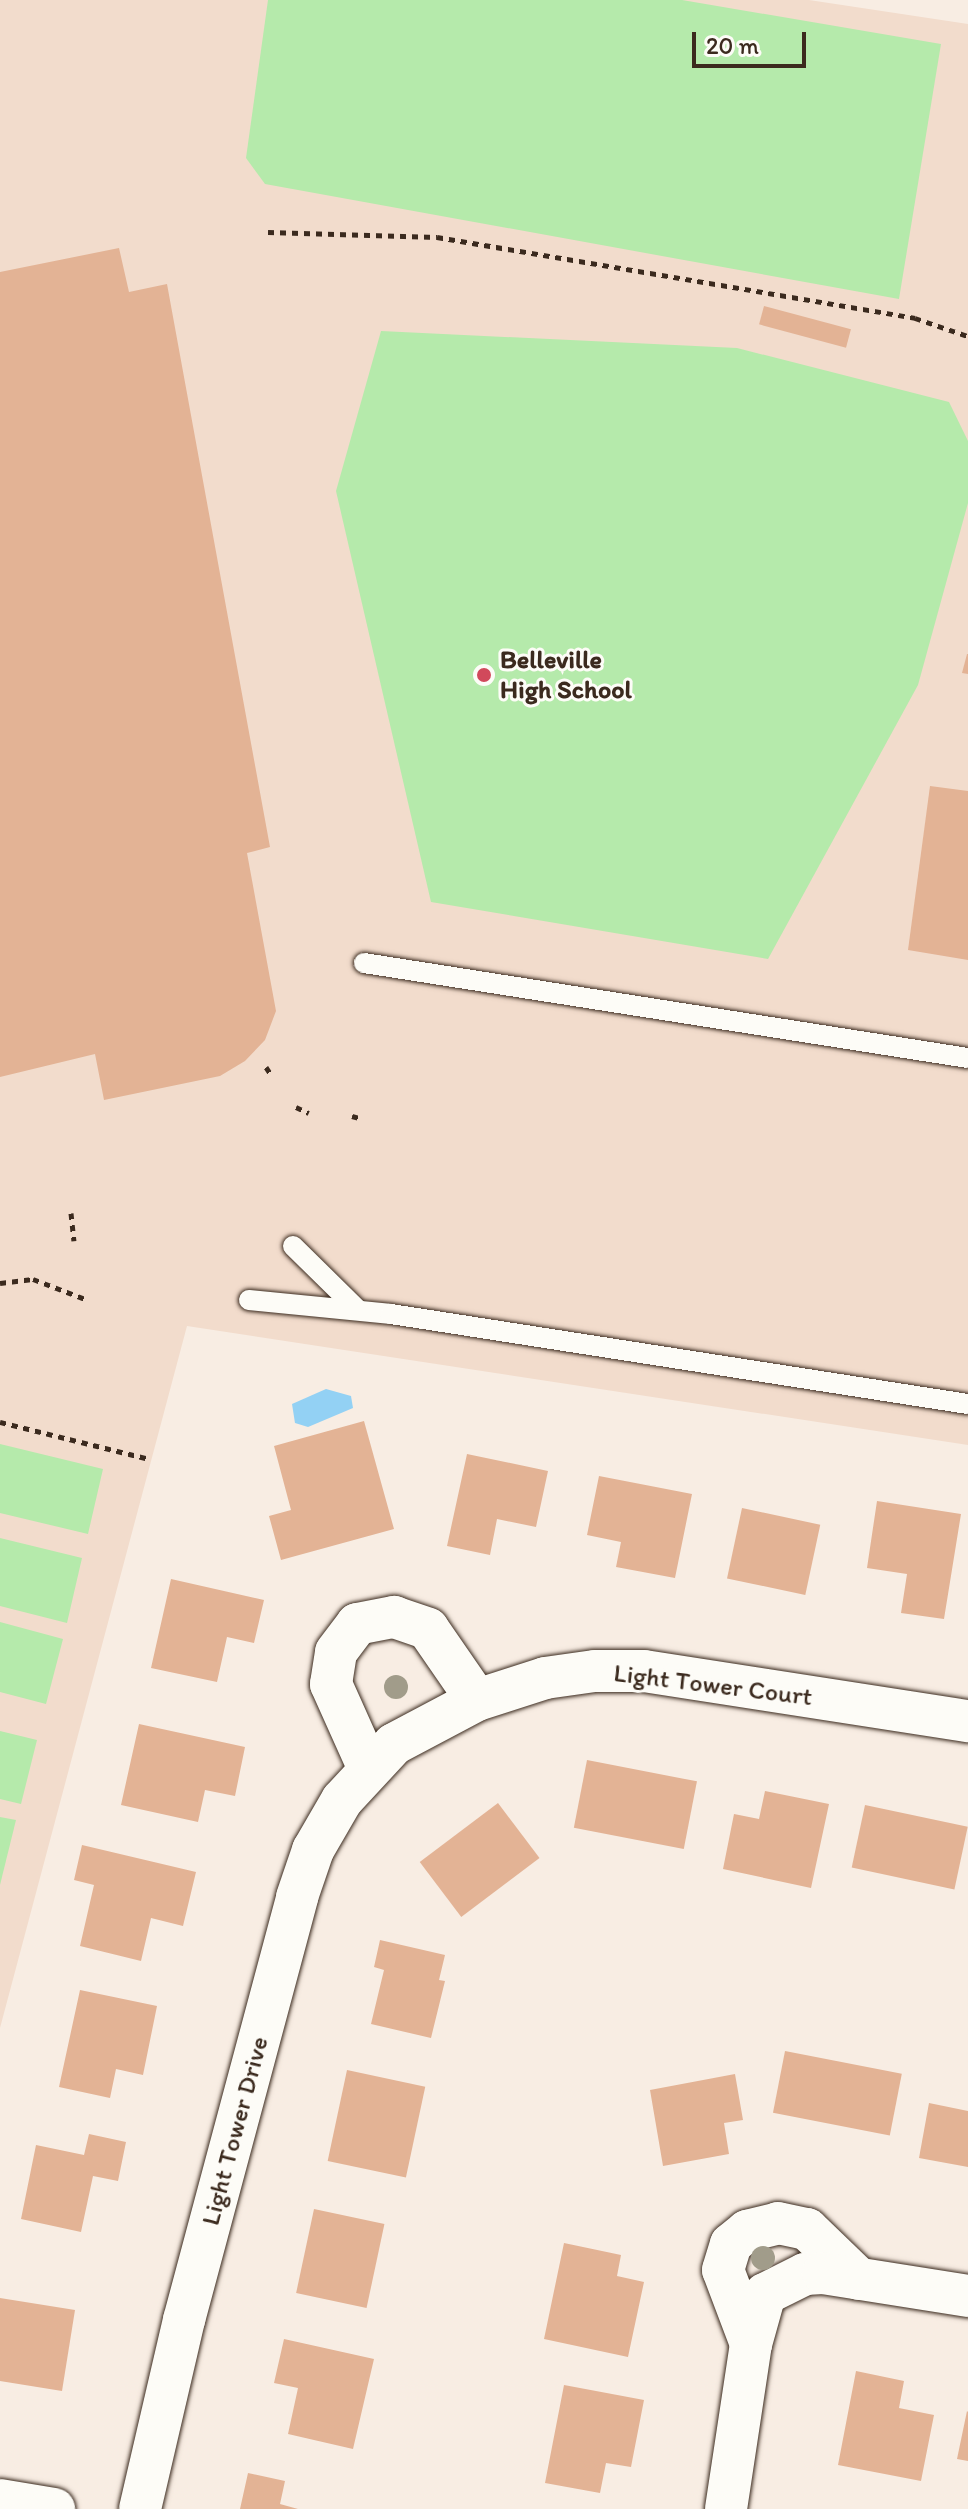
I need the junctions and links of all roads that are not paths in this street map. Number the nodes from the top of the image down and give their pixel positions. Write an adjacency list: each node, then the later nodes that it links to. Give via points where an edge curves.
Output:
1 (364, 963): 2 (lane)
2 (968, 1058)
3 (293, 1246): 5 (lane)
4 (249, 1300): 5 (lane)
5 (357, 1309): 6 (lane)
6 (968, 1404)
7 (477, 1700): 8 (street, Light Tower Court, via 545,1678 644,1671); 9 (street, Light Tower Court); 10 (street, via 428,1629 394,1617 357,1624 336,1652 331,1684)
8 (968, 1721)
9 (418, 1728): 10 (street, Light Tower Drive)
10 (369, 1769): 16 (street, Light Tower Drive, via 342,1800 313,1850 297,1897 184,2320)
11 (859, 2279): 12 (street); 13 (street, via 805,2274 765,2294); 13 (street, via 807,2229 778,2223 747,2231 731,2244 723,2270)
12 (968, 2296)
13 (751, 2344): 17 (street)
14 (0, 2500): 15 (street)
15 (54, 2509)
16 (140, 2509)
17 (726, 2509)

